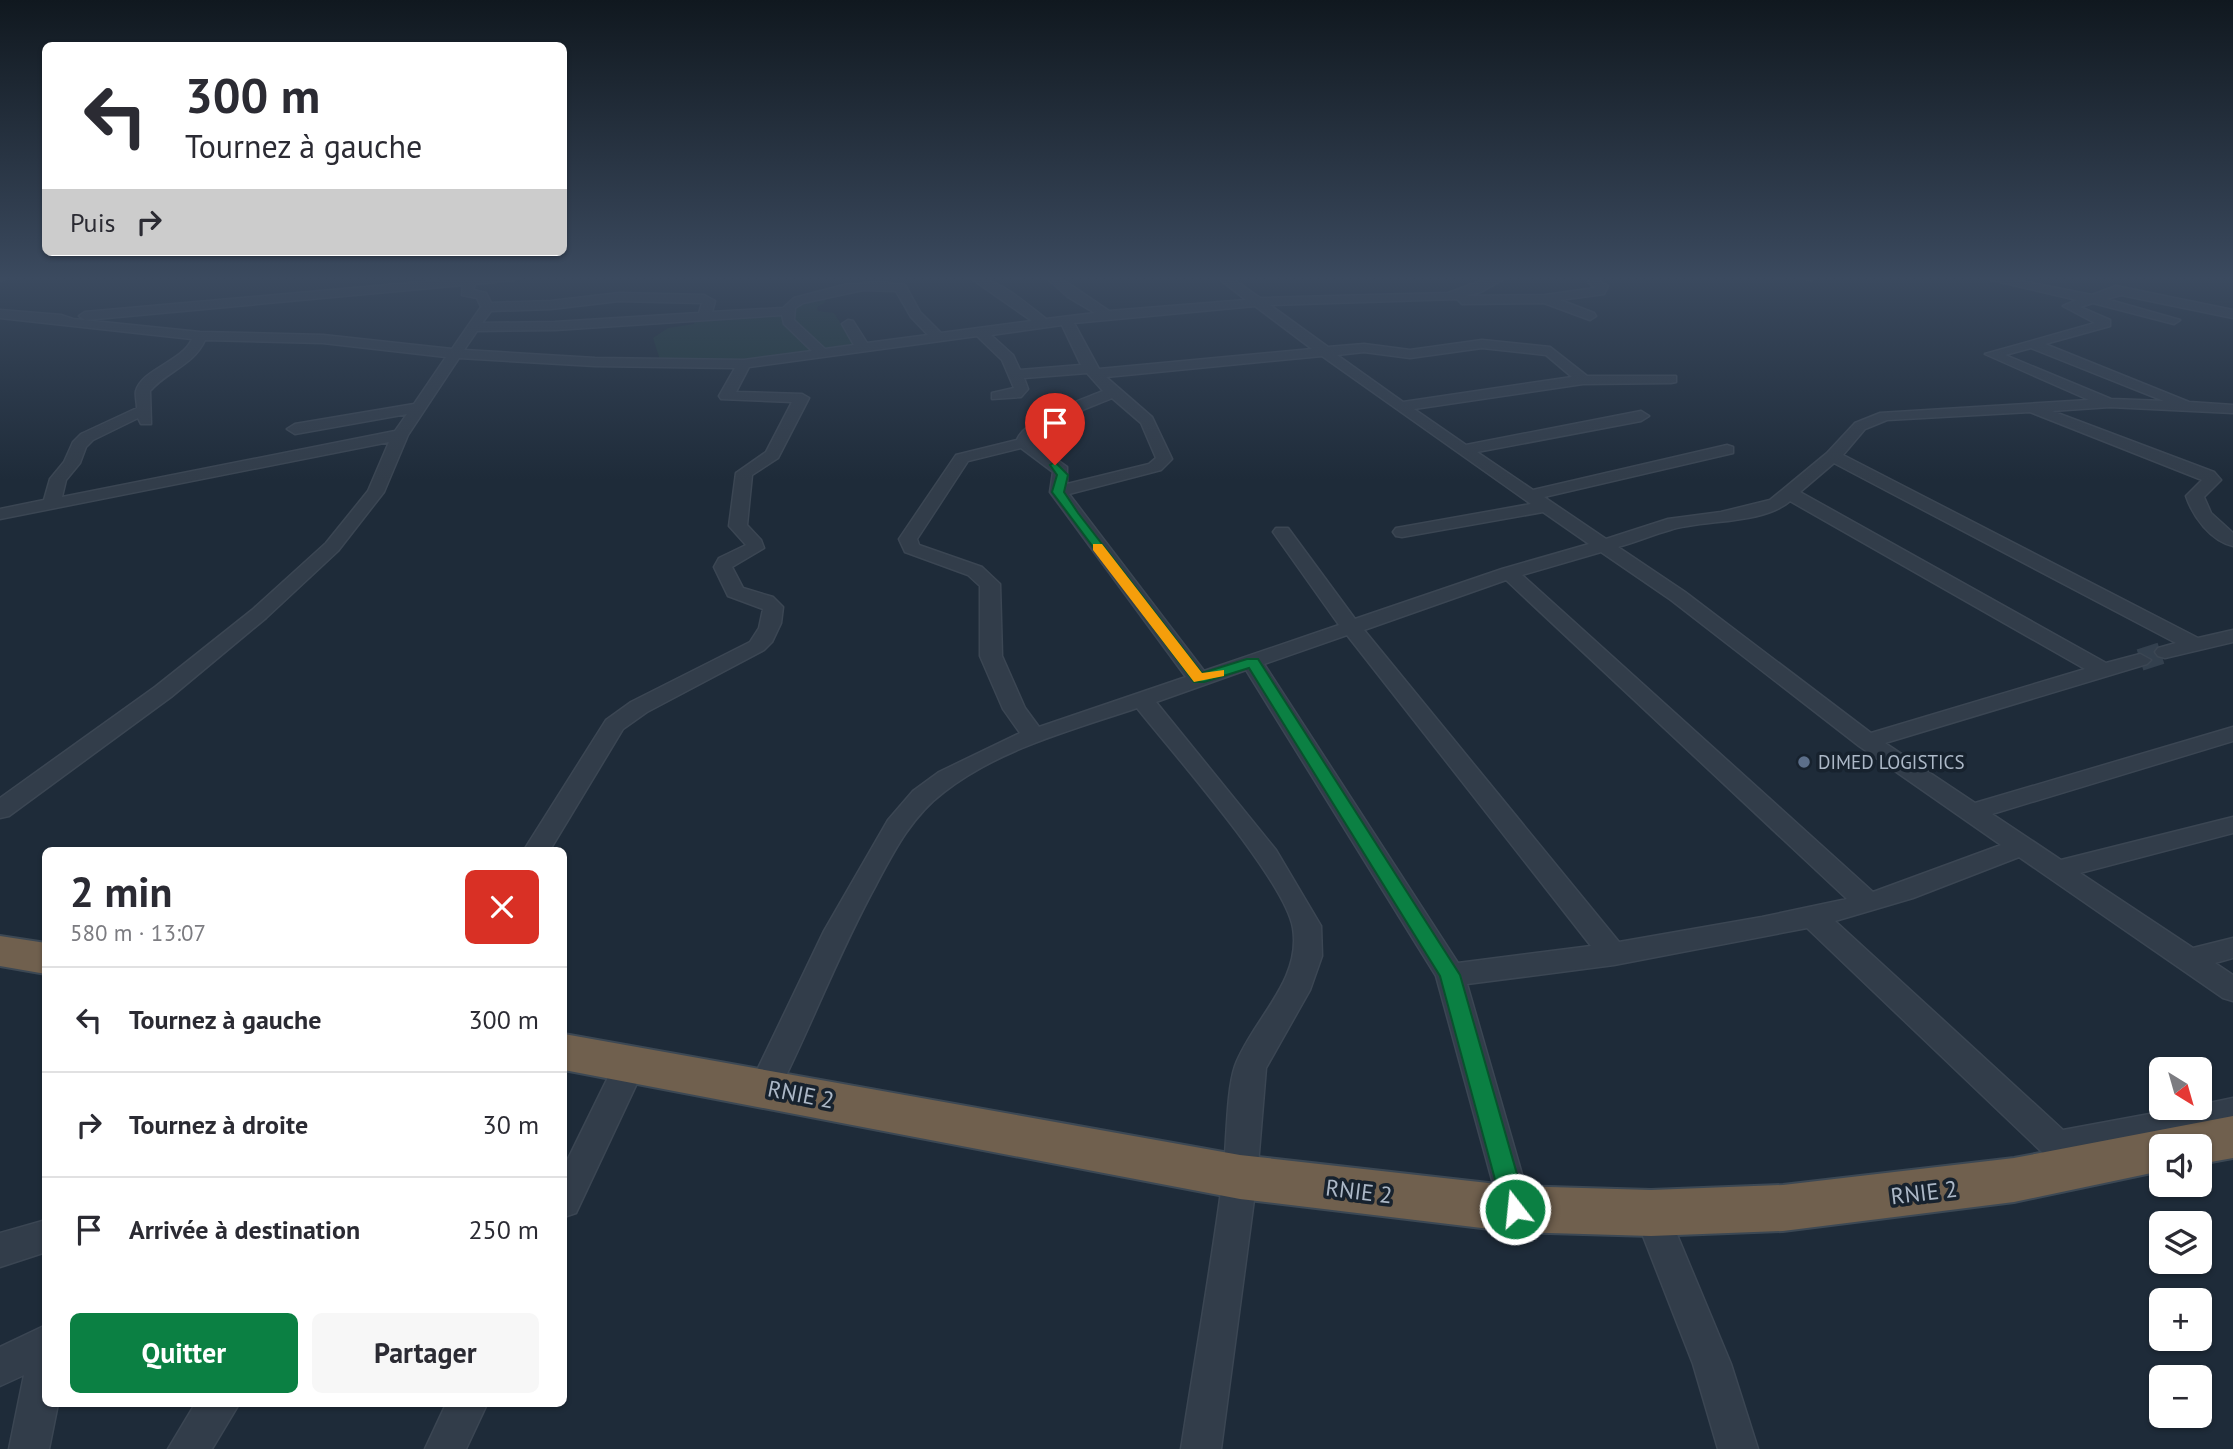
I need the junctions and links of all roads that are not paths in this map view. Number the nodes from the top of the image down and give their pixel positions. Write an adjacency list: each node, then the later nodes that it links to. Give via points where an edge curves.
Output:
1 (196, 345): 40 (street, via 143,391 145,416 87,437 79,445 72,463 58,479)
2 (373, 345): 15 (street)
3 (461, 345): 15 (street)
4 (813, 345): 16 (street)
5 (861, 345): 13 (street)
6 (897, 345): 13 (street)
7 (994, 345): 19 (street, via 1008,358)
8 (1078, 345): 18 (street)
9 (1315, 345): 14 (street)
10 (1478, 345): 14 (street, via 1423,354 1364,348)
11 (1490, 345): 21 (street, via 1555,353)
12 (2035, 345): 24 (street, via 1992,354); 27 (street)
13 (864, 350): 16 (street)
14 (1325, 352): 18 (street); 25 (street)
15 (457, 354): 17 (street); 28 (street)
16 (824, 355): 17 (street)
17 (744, 364): 62 (street, via 726,396 802,398 772,455 744,473 738,526 755,548 723,567 735,592 773,607 766,638 614,725)
18 (1094, 371): 19 (street); 22 (street)
19 (1016, 375): 23 (street, via 1021,391)
20 (1671, 379): 21 (street)
21 (1583, 380): 25 (street)
22 (1113, 392): 33 (street, via 1045,422 1027,434); 37 (street, via 1143,416 1164,459 1154,467)
23 (997, 396)
24 (2110, 404): 26 (street); 27 (street)
25 (1400, 407): 34 (street)
26 (2026, 407): 36 (street, via 1885,416 1860,426); 44 (street, via 2208,476 2213,480 2195,496 2197,505 2213,526)
27 (2190, 407): 29 (street)
28 (417, 408): 31 (street); 32 (street)
29 (2233, 409)
30 (1641, 416): 34 (street)
31 (295, 429)
32 (400, 435): 40 (street); 59 (street, via 376,492 332,547 163,692)
33 (1024, 443): 37 (street, via 1061,470); 57 (street, via 962,458 908,539 911,548 975,571 990,584 991,656 1014,709)
34 (1463, 450): 39 (street)
35 (1727, 450): 39 (street)
36 (1833, 456): 38 (street); 49 (street)
37 (1058, 492): 54 (street)
38 (1791, 494): 45 (street, via 1763,508 1656,527); 53 (street)
39 (1538, 501): 43 (street); 45 (street)
40 (52, 502): 41 (street)
41 (0, 514)
42 (1282, 532): 47 (street)
43 (1402, 532)
44 (2233, 541)
45 (1604, 546): 46 (street); 58 (street, via 1678,596)
46 (1508, 573): 47 (street); 65 (street)
47 (1350, 626): 52 (street); 69 (street)
48 (2233, 636): 49 (street)
49 (2194, 644): 50 (street)
50 (2165, 652)
51 (2140, 660): 53 (street)
52 (1252, 662): 54 (street); 72 (street)
53 (2102, 670): 58 (street)
54 (1199, 679): 55 (street)
55 (1142, 699): 57 (street); 82 (street, via 1267,856 1307,926 1308,956 1295,990 1250,1069)
56 (2233, 734): 60 (street)
57 (1034, 736): 76 (street, via 957,772 903,816 830,942)
58 (1867, 741): 60 (street)
59 (0, 810)
60 (1969, 813): 63 (street)
61 (2233, 825): 64 (street)
62 (539, 847)
63 (2020, 847): 64 (street); 65 (street)
64 (2054, 871): 71 (street)
65 (1868, 903): 66 (street)
66 (1812, 916): 69 (street); 81 (street)
67 (2233, 948): 71 (street)
68 (0, 951): 70 (highway)
69 (1615, 956): 72 (street)
70 (42, 958)
71 (2188, 960): 73 (street)
72 (1450, 975): 84 (street)
73 (2233, 990)
74 (567, 1053): 75 (highway, RNIE 2 / RNIE 2)
75 (629, 1064): 76 (highway, RNIE 2 / RNIE 2); 83 (street)
76 (765, 1087): 82 (highway, RNIE 2 / RNIE 2)
77 (2233, 1112): 81 (street)
78 (2233, 1137): 79 (highway)
79 (2212, 1141)
80 (2149, 1151): 81 (highway, RNIE 2 / RNIE 2)
81 (2068, 1155): 85 (highway, RNIE 2 / RNIE 2, via 2014,1180 1921,1194 1783,1208)
82 (1240, 1177): 84 (highway, RNIE 2 / RNIE 2); 96 (street)
83 (567, 1196)
84 (1515, 1209): 85 (highway, RNIE 2 / RNIE 2)
85 (1651, 1213): 97 (street, via 1712,1364)
86 (42, 1237): 87 (street)
87 (0, 1250)
88 (42, 1347): 89 (street)
89 (0, 1367)
90 (42, 1385): 93 (street)
91 (217, 1407): 94 (street)
92 (466, 1407): 95 (street)
93 (29, 1449)
94 (188, 1449)
95 (445, 1449)
96 (1201, 1449)
97 (1738, 1449)

